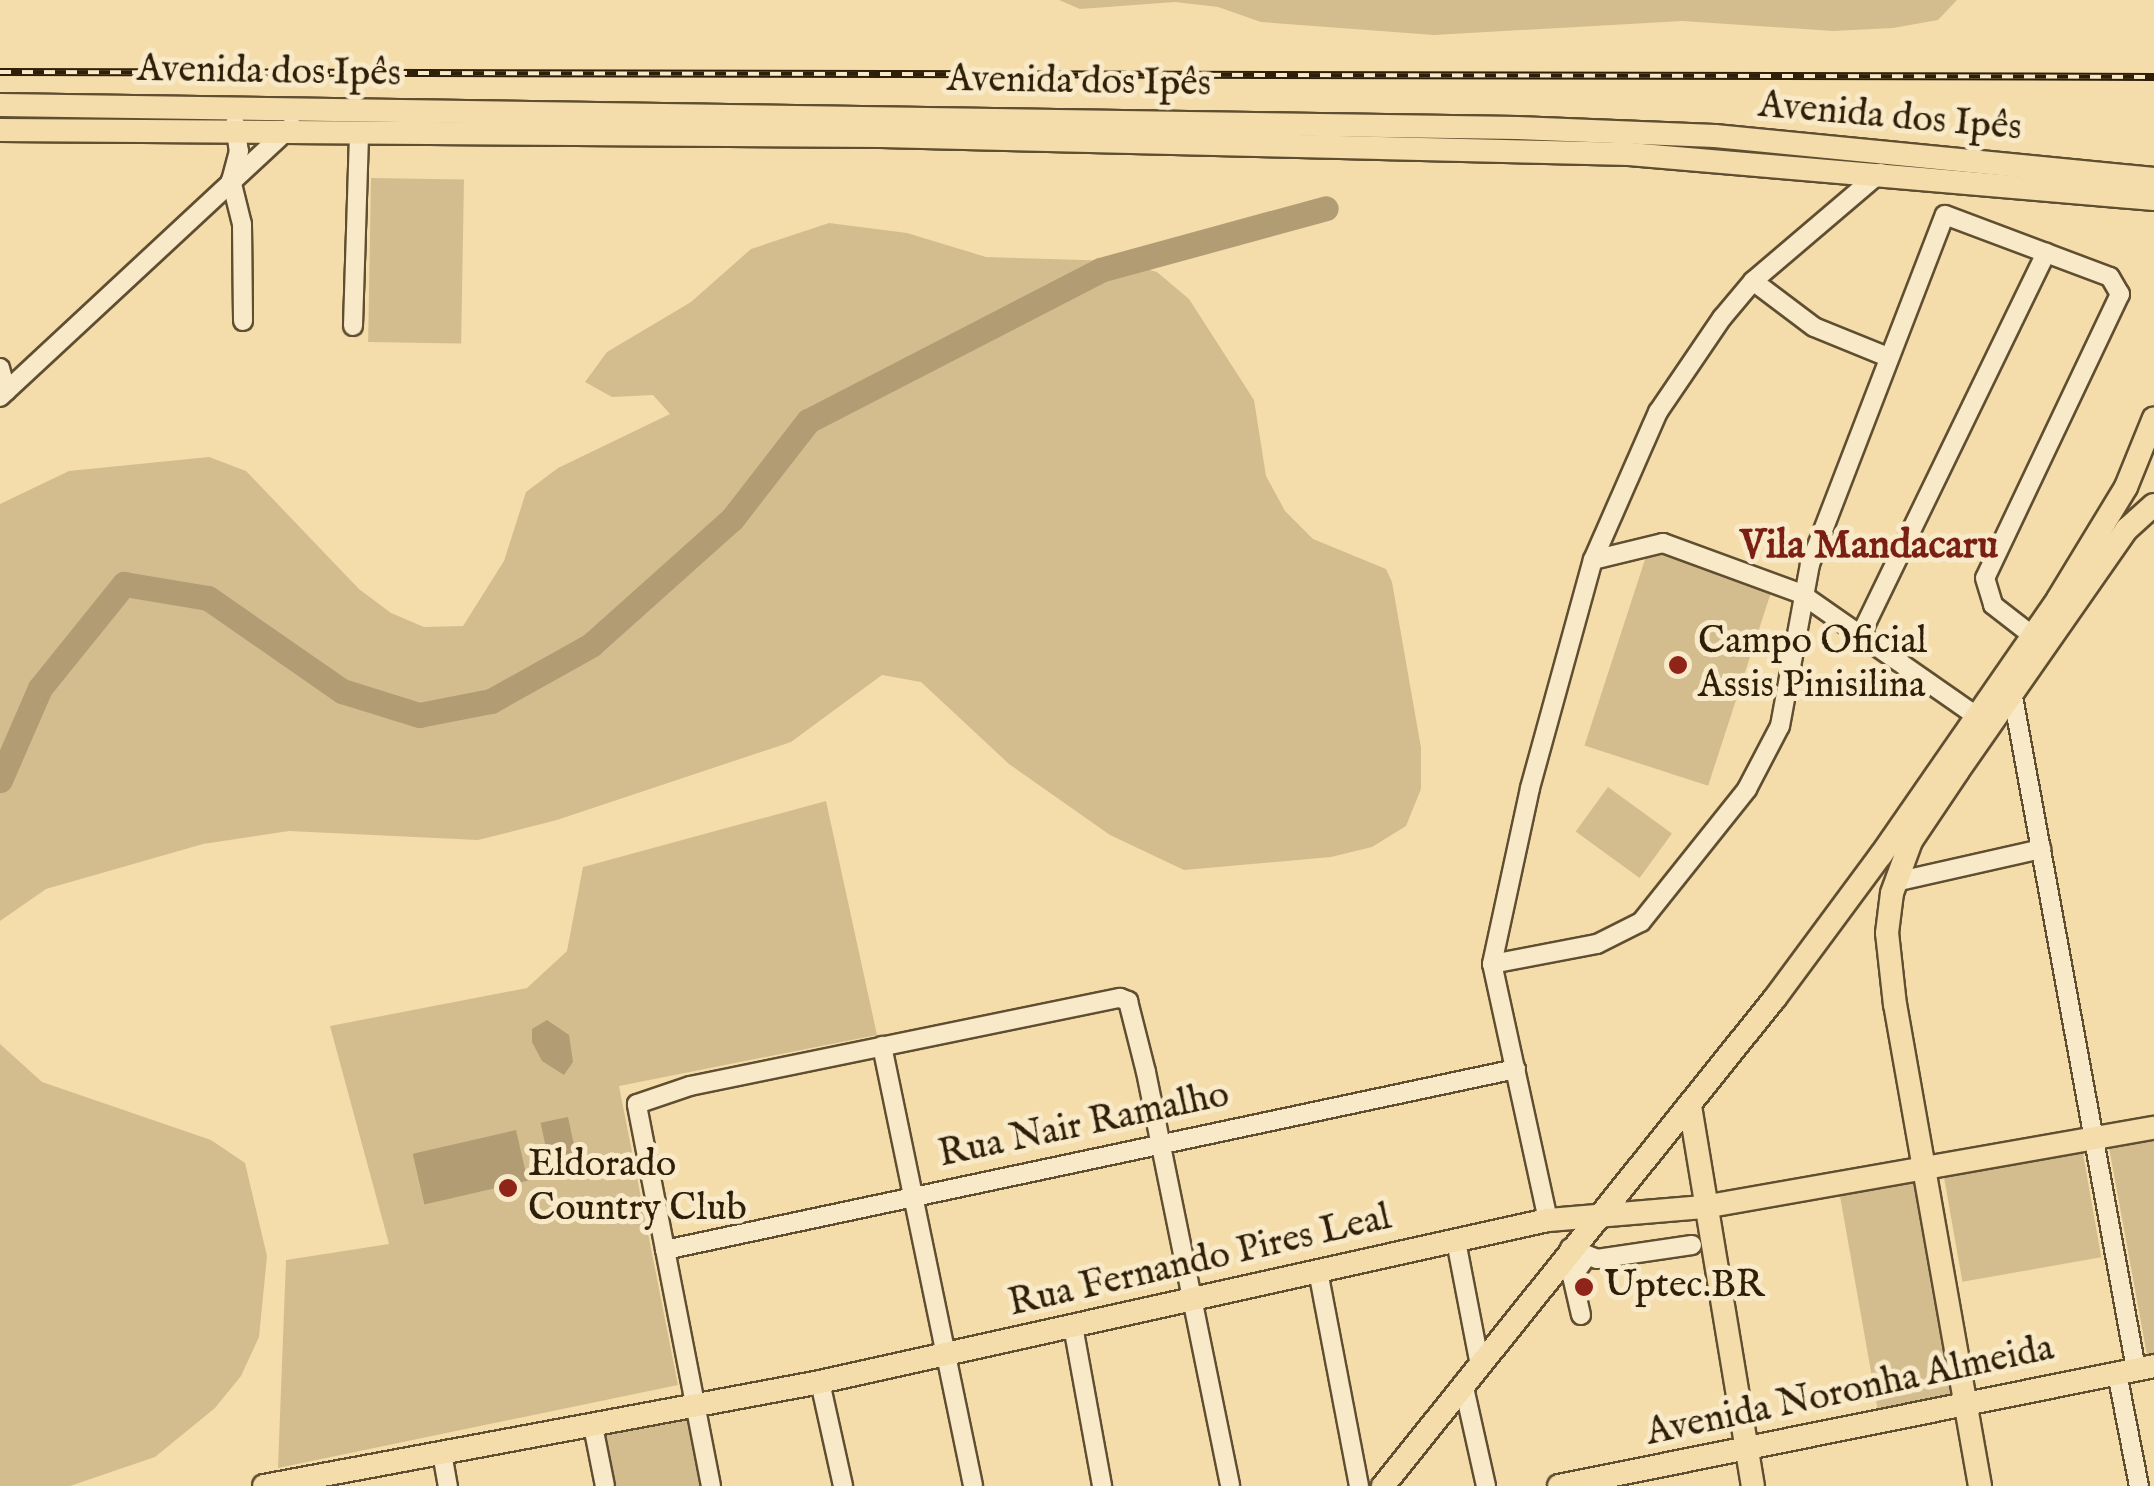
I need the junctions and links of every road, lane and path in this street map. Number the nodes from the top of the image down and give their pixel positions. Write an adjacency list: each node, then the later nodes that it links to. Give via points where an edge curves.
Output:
1 (0, 105): 3 (main road, Avenida dos Ipês)
2 (291, 108): 3 (main road, Avenida dos Ipês); 4 (main road, Avenida dos Ipês); 6 (street)
3 (236, 118): 5 (main road, Avenida dos Ipês); 6 (main road, Avenida dos Ipês); 11 (street)
4 (883, 125): 7 (main road, Avenida dos Ipês); 8 (main road, Avenida dos Ipês)
5 (0, 130)
6 (291, 132): 7 (main road, Avenida dos Ipês); 11 (street)
7 (358, 132): 16 (street)
8 (1341, 135): 9 (main road, Avenida dos Ipês); 10 (main road, Avenida dos Ipês, via 1715,136)
9 (1880, 173): 12 (main road, Avenida dos Ipês); 14 (street)
10 (2154, 179)
11 (232, 180): 15 (street, via 242,224); 19 (street)
12 (2154, 199)
13 (2046, 253): 17 (street, via 1944,215); 25 (street, via 2110,277 2120,300 1985,578 1993,605); 26 (street)
14 (1753, 281): 17 (street, via 1814,327); 23 (street, via 1658,412)
15 (243, 321)
16 (354, 326)
17 (1888, 356): 24 (street)
18 (0, 368): 19 (street)
19 (3, 394)
20 (2154, 418): 25 (main road, via 2126,488)
21 (2154, 489): 22 (main road)
22 (2148, 509): 25 (main road)
23 (1593, 560): 24 (street, via 1663,544); 31 (street, via 1530,788)
24 (1800, 593): 26 (street); 31 (street, via 1786,701 1772,745 1748,790 1657,907 1597,944)
25 (2044, 630): 27 (main road); 28 (main road)
26 (1860, 636): 28 (street)
27 (2014, 697): 29 (street); 30 (main road, via 1911,841)
28 (1976, 716): 34 (main road, via 1881,855)
29 (2041, 849): 30 (street); 36 (street)
30 (1895, 882): 38 (main road, via 1890,970)
31 (1492, 964): 33 (street)
32 (882, 1046): 37 (street, via 1120,998 1132,1012); 39 (street); 45 (street, via 653,1095 634,1109)
33 (1516, 1069): 37 (street, Rua Nair Ramalho); 42 (street)
34 (1690, 1106): 40 (main road); 41 (main road)
35 (2154, 1128): 36 (main road, Rua Fernando Pires Leal)
36 (2092, 1140): 38 (main road, Rua Fernando Pires Leal); 53 (street)
37 (1161, 1144): 39 (street, Rua Nair Ramalho); 48 (street)
38 (1922, 1169): 40 (main road, Rua Fernando Pires Leal); 56 (main road)
39 (913, 1195): 45 (street, Rua Nair Ramalho); 51 (street)
40 (1704, 1207): 41 (main road, Rua Fernando Pires Leal); 59 (main road)
41 (1601, 1211): 42 (main road, Rua Fernando Pires Leal); 46 (main road)
42 (1548, 1220): 43 (main road, Rua Fernando Pires Leal)
43 (1456, 1241): 47 (main road, Rua Fernando Pires Leal); 52 (street)
44 (1692, 1245): 46 (street)
45 (666, 1250): 57 (street)
46 (1579, 1252): 49 (street, via 1572,1277); 52 (main road)
47 (1318, 1271): 48 (main road, Rua Fernando Pires Leal); 69 (street)
48 (1191, 1298): 50 (main road, Rua Fernando Pires Leal); 68 (street)
49 (1581, 1315)
50 (1073, 1326): 51 (main road, Rua Fernando Pires Leal); 67 (street)
51 (946, 1355): 54 (main road, Rua Fernando Pires Leal); 66 (street)
52 (1478, 1360): 55 (main road)
53 (2136, 1370): 56 (main road, Avenida Noronha Almeida); 75 (street)
54 (820, 1382): 57 (main road, Rua Fernando Pires Leal); 65 (street)
55 (1463, 1383): 70 (main road); 71 (street)
56 (1967, 1405): 59 (main road, Avenida Noronha Almeida); 74 (main road)
57 (695, 1406): 58 (main road, Rua Fernando Pires Leal); 64 (street)
58 (593, 1426): 60 (main road, Rua Fernando Pires Leal); 63 (street)
59 (1745, 1451): 72 (main road, Avenida Noronha Almeida); 73 (main road)
60 (442, 1453): 61 (main road, Rua Fernando Pires Leal); 62 (street)
61 (275, 1484)
62 (448, 1486)
63 (605, 1486)
64 (711, 1486)
65 (843, 1486)
66 (973, 1486)
67 (1102, 1486)
68 (1230, 1486)
69 (1359, 1486)
70 (1383, 1486)
71 (1486, 1486)
72 (1559, 1486)
73 (1753, 1486)
74 (1980, 1486)
75 (2140, 1486)

